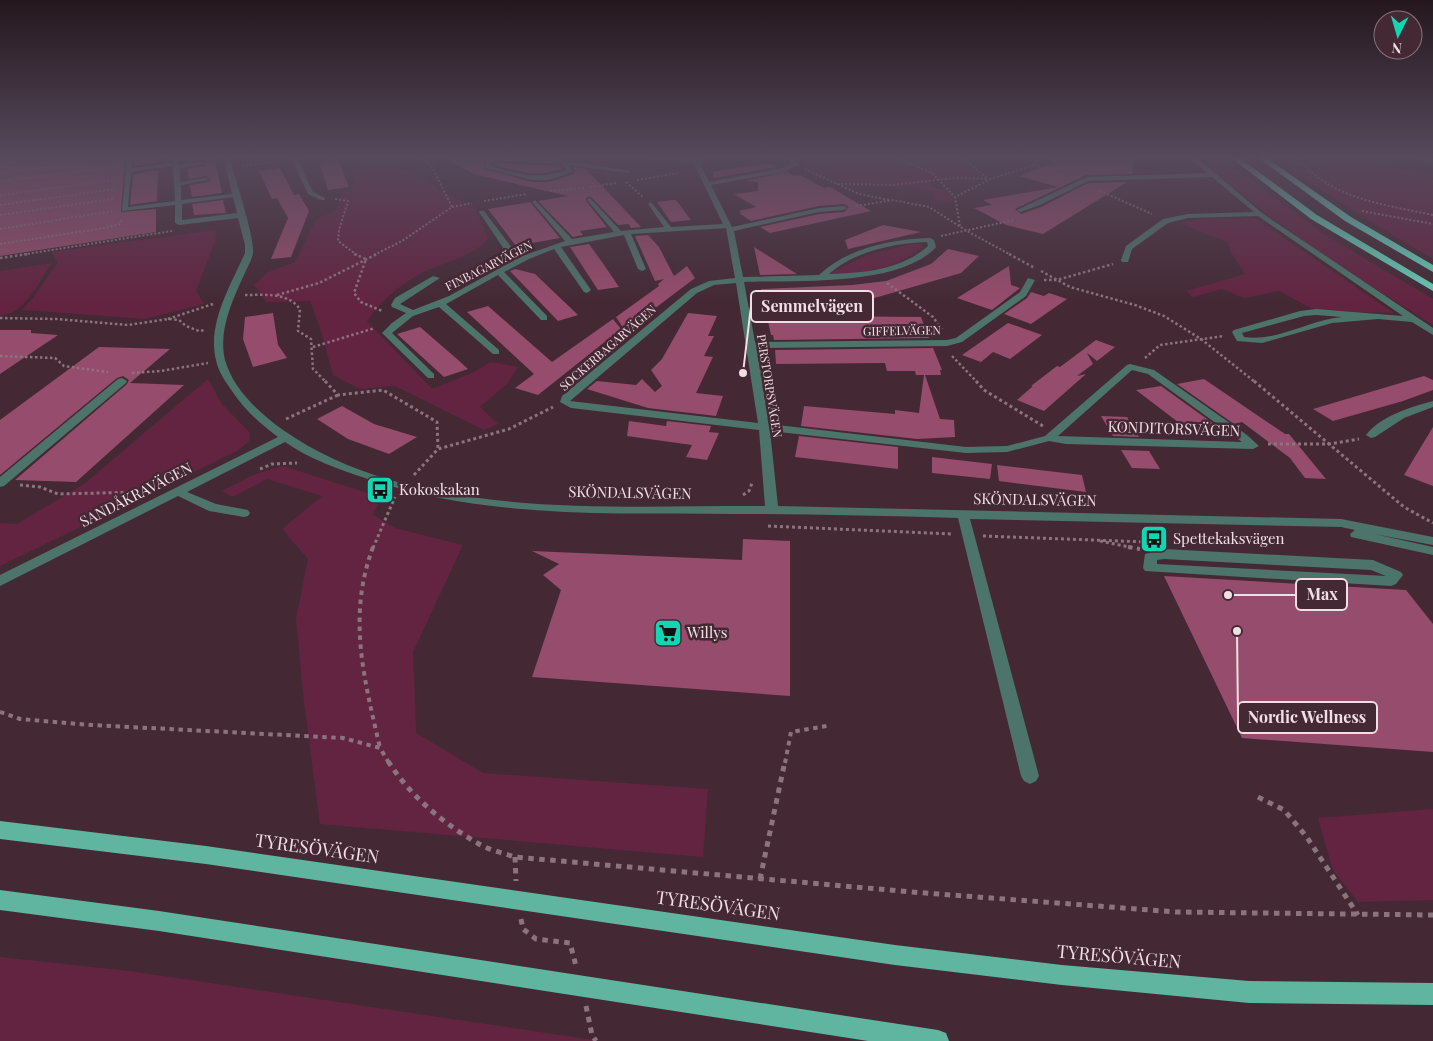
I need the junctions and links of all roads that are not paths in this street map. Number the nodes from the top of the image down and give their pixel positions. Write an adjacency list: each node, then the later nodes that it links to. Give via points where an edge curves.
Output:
1 (651, 204): 19 (street)
2 (124, 205): 3 (street, via 124,210)
3 (161, 205)
4 (178, 205): 17 (street, via 179,223)
5 (239, 205): 17 (street, SKÖNDALSVÄGEN)
6 (537, 205): 21 (street)
7 (595, 205): 20 (street)
8 (717, 205): 18 (street, PERSTORPSVÄGEN)
9 (1038, 205): 14 (street)
10 (1248, 205): 16 (street)
11 (1297, 205): 25 (highway)
12 (1327, 205): 26 (highway)
13 (844, 208): 18 (street, FINBAGARVÄGEN)
14 (1020, 210)
15 (482, 212): 23 (street, via 510,250)
16 (1260, 214): 24 (street, via 1188,216 1166,221 1129,248); 40 (street)
17 (242, 215): 50 (street, SKÖNDALSVÄGEN, via 249,253 220,328 221,361 226,375 246,404)
18 (729, 228): 19 (street, FINBAGARVÄGEN); 31 (street, PERSTORPSVÄGEN)
19 (669, 229): 20 (street, FINBAGARVÄGEN)
20 (623, 233): 21 (street, FINBAGARVÄGEN); 27 (street)
21 (570, 242): 22 (street, FINBAGARVÄGEN)
22 (556, 246): 23 (street, FINBAGARVÄGEN); 34 (street)
23 (525, 258): 28 (street, FINBAGARVÄGEN)
24 (1126, 260)
25 (1396, 267): 33 (highway); 35 (highway)
26 (1433, 268)
27 (642, 269)
28 (500, 272): 36 (street, FINBAGARVÄGEN); 39 (street)
29 (822, 276): 29 (street, SOCKERBAGARVÄGEN, via 875,273 896,267 924,254 932,247 930,240 872,250 846,260); 31 (street, SOCKERBAGARVÄGEN)
30 (436, 278): 37 (street, via 398,300 395,305)
31 (739, 280): 42 (street, PERSTORPSVÄGEN); 47 (street, SOCKERBAGARVÄGEN, via 712,283 694,291 566,398 566,402)
32 (1031, 280): 42 (street, GIFFELVÄGEN, via 1023,294 958,340 947,343)
33 (1433, 288)
34 (587, 290)
35 (1433, 292)
36 (440, 304): 37 (street, FINBAGARVÄGEN); 43 (street)
37 (410, 312): 45 (street, via 386,333)
38 (1376, 317): 38 (street, via 1324,322 1264,341 1240,339 1237,332 1303,313); 40 (street)
39 (544, 318)
40 (1413, 319): 41 (street)
41 (1433, 332)
42 (751, 345): 47 (street, PERSTORPSVÄGEN)
43 (496, 352)
44 (120, 375): 51 (street)
45 (431, 376)
46 (1433, 404): 49 (street, via 1384,424)
47 (764, 428): 48 (street, KONDITORSVÄGEN, via 966,450 1007,448); 53 (street, PERSTORPSVÄGEN)
48 (1052, 435): 48 (street, KONDITORSVÄGEN, via 1130,366 1151,372 1253,446 1066,441)
49 (1371, 435)
50 (286, 437): 52 (street, SANDÅKRAVÄGEN); 53 (street, SKÖNDALSVÄGEN, via 322,457 366,474 445,496 500,505 606,510)
51 (0, 483)
52 (178, 492): 54 (street, via 213,508); 60 (street, SANDÅKRAVÄGEN)
53 (772, 510): 55 (street, SKÖNDALSVÄGEN)
54 (244, 513)
55 (963, 515): 56 (street, SKÖNDALSVÄGEN); 61 (street)
56 (1302, 523): 57 (street, SKÖNDALSVÄGEN, via 1341,523); 58 (street, SKÖNDALSVÄGEN)
57 (1433, 540)
58 (1433, 551)
59 (1164, 554): 59 (street, via 1373,564 1396,575 1391,581 1150,568 1150,557)
60 (0, 581)
61 (1030, 776)
62 (0, 830): 64 (main road, TYRESÖVÄGEN, via 206,856 895,955 1062,975 1249,992)
63 (0, 900): 65 (main road, via 159,921)
64 (1433, 994)
65 (938, 1041)

